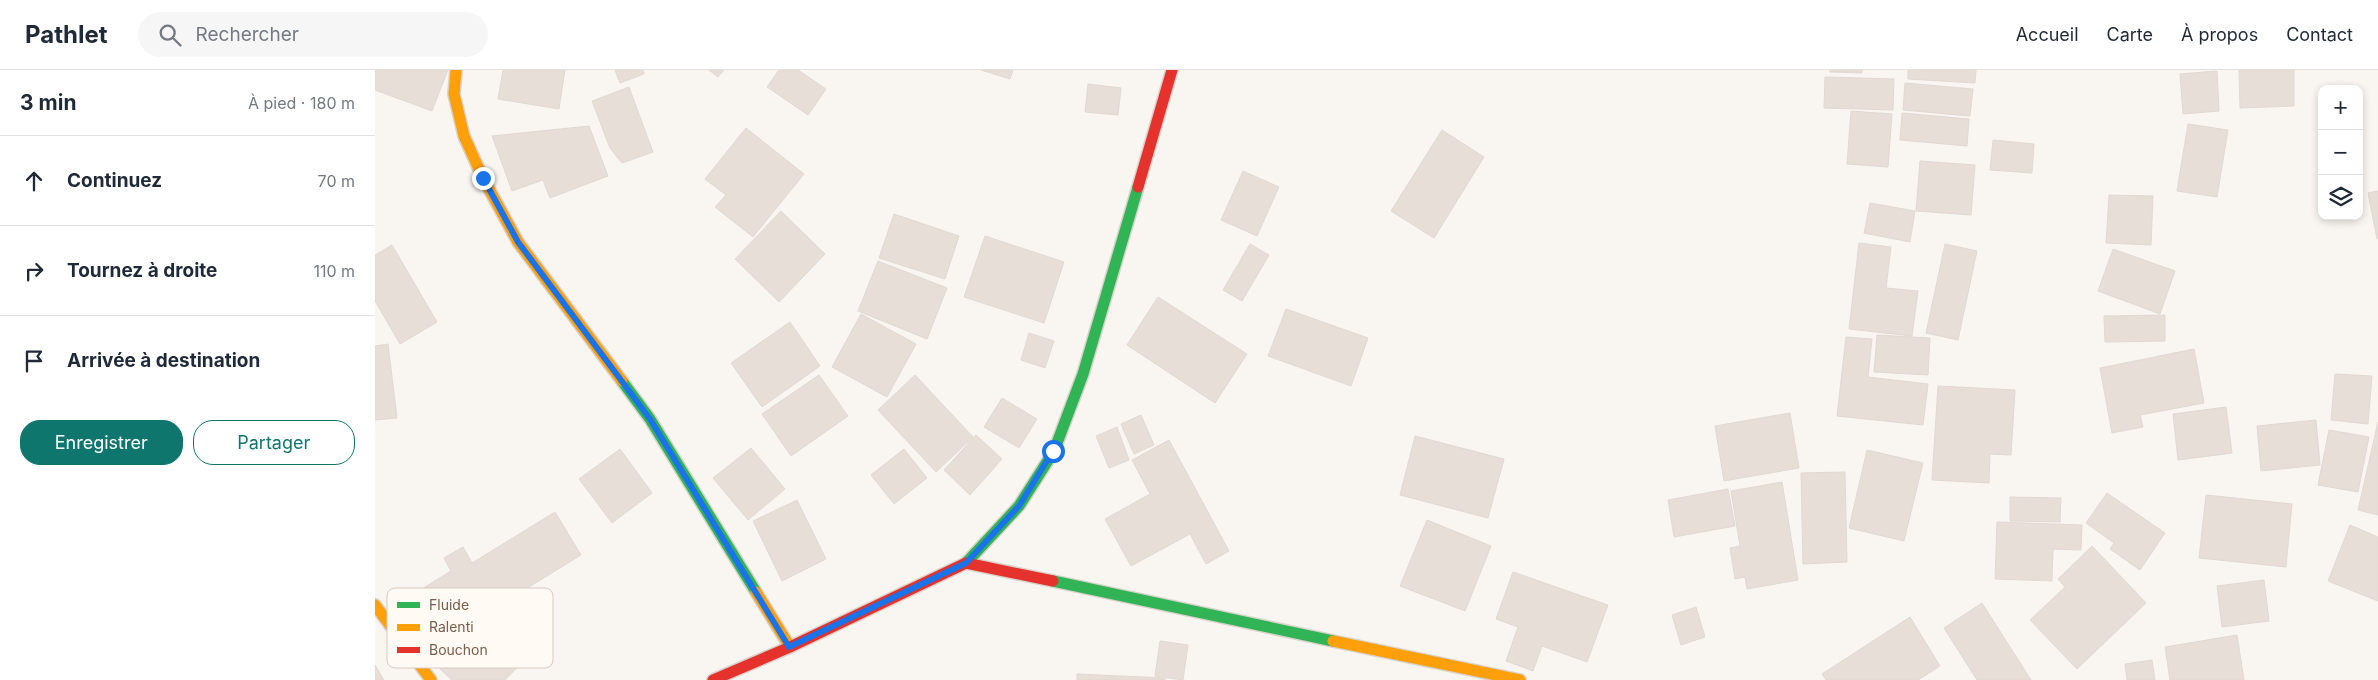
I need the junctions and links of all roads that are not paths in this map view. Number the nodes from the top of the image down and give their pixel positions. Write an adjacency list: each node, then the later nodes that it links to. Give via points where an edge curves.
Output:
1 (456, 70): 6 (street, via 454,94 464,136 518,242 650,419)
2 (1172, 70): 3 (street, via 1083,374 1053,451 1019,506)
3 (966, 563): 6 (street); 10 (street)
4 (375, 604): 5 (street)
5 (387, 620)
6 (789, 647): 9 (street)
7 (422, 668): 8 (street)
8 (431, 680)
9 (713, 680)
10 (1520, 680)

